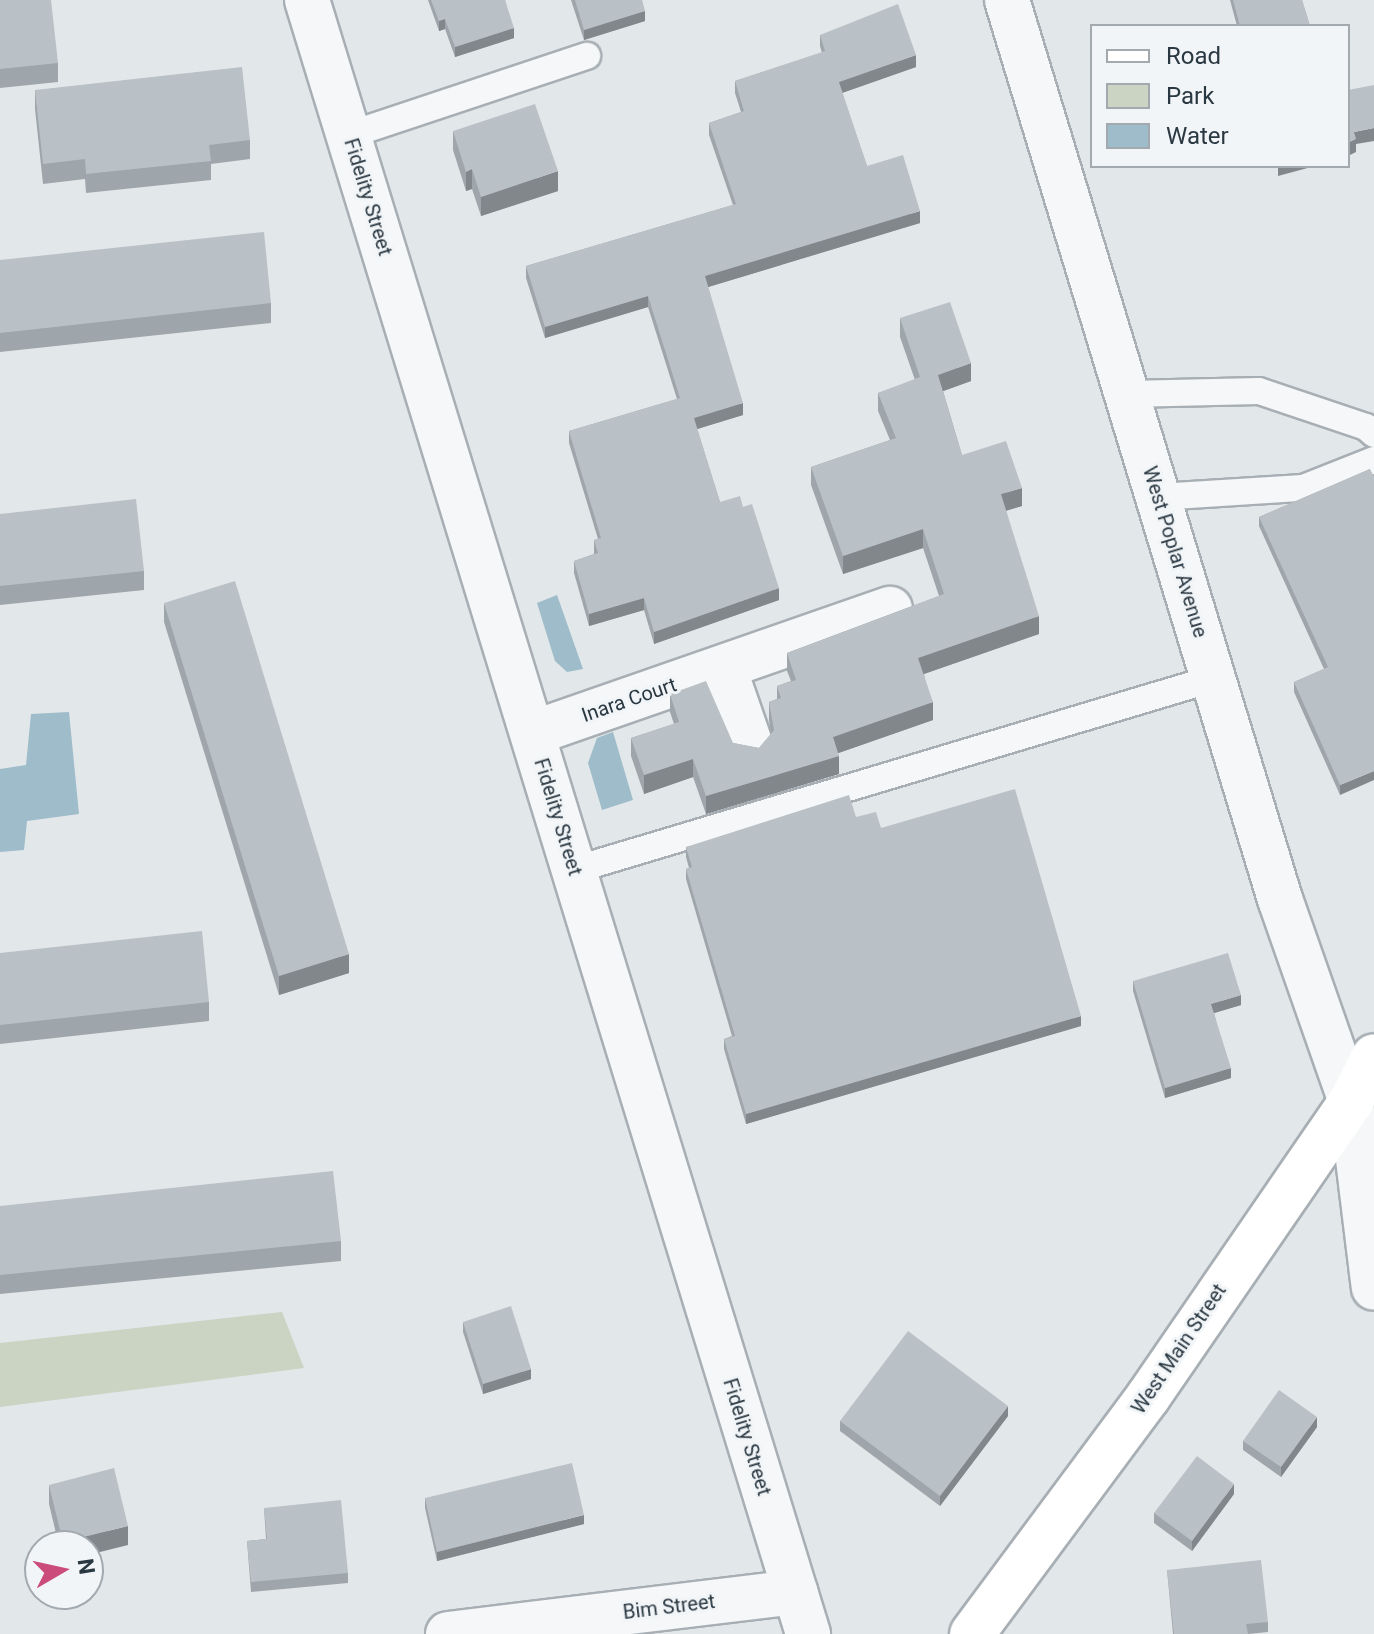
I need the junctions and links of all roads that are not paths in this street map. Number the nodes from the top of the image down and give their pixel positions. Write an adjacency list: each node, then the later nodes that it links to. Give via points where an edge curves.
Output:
1 (307, 0): 4 (street, Fidelity Street)
2 (1007, 0): 5 (street, West Poplar Avenue)
3 (587, 56): 4 (lane)
4 (349, 135): 12 (street, Fidelity Street)
5 (1127, 394): 6 (lane, via 1259,391); 8 (street, West Poplar Avenue)
6 (1374, 434)
7 (1374, 460): 8 (lane, via 1303,488)
8 (1158, 497): 11 (street, West Poplar Avenue)
9 (890, 609): 10 (street, Inara Court)
10 (724, 668): 12 (street, Inara Court); 13 (street)
11 (1212, 679): 14 (lane); 16 (street, West Poplar Avenue, via 1297,951)
12 (533, 733): 14 (street, Fidelity Street)
13 (750, 743)
14 (574, 870): 18 (street, Fidelity Street)
15 (1374, 1056): 16 (main road, West Main Street)
16 (1351, 1102): 17 (street, West Poplar Avenue); 21 (main road, West Main Street, via 1148,1397)
17 (1374, 1288)
18 (795, 1592): 19 (street, Bim Street); 20 (street, Fidelity Street)
19 (448, 1634)
20 (808, 1634)
21 (972, 1634)

